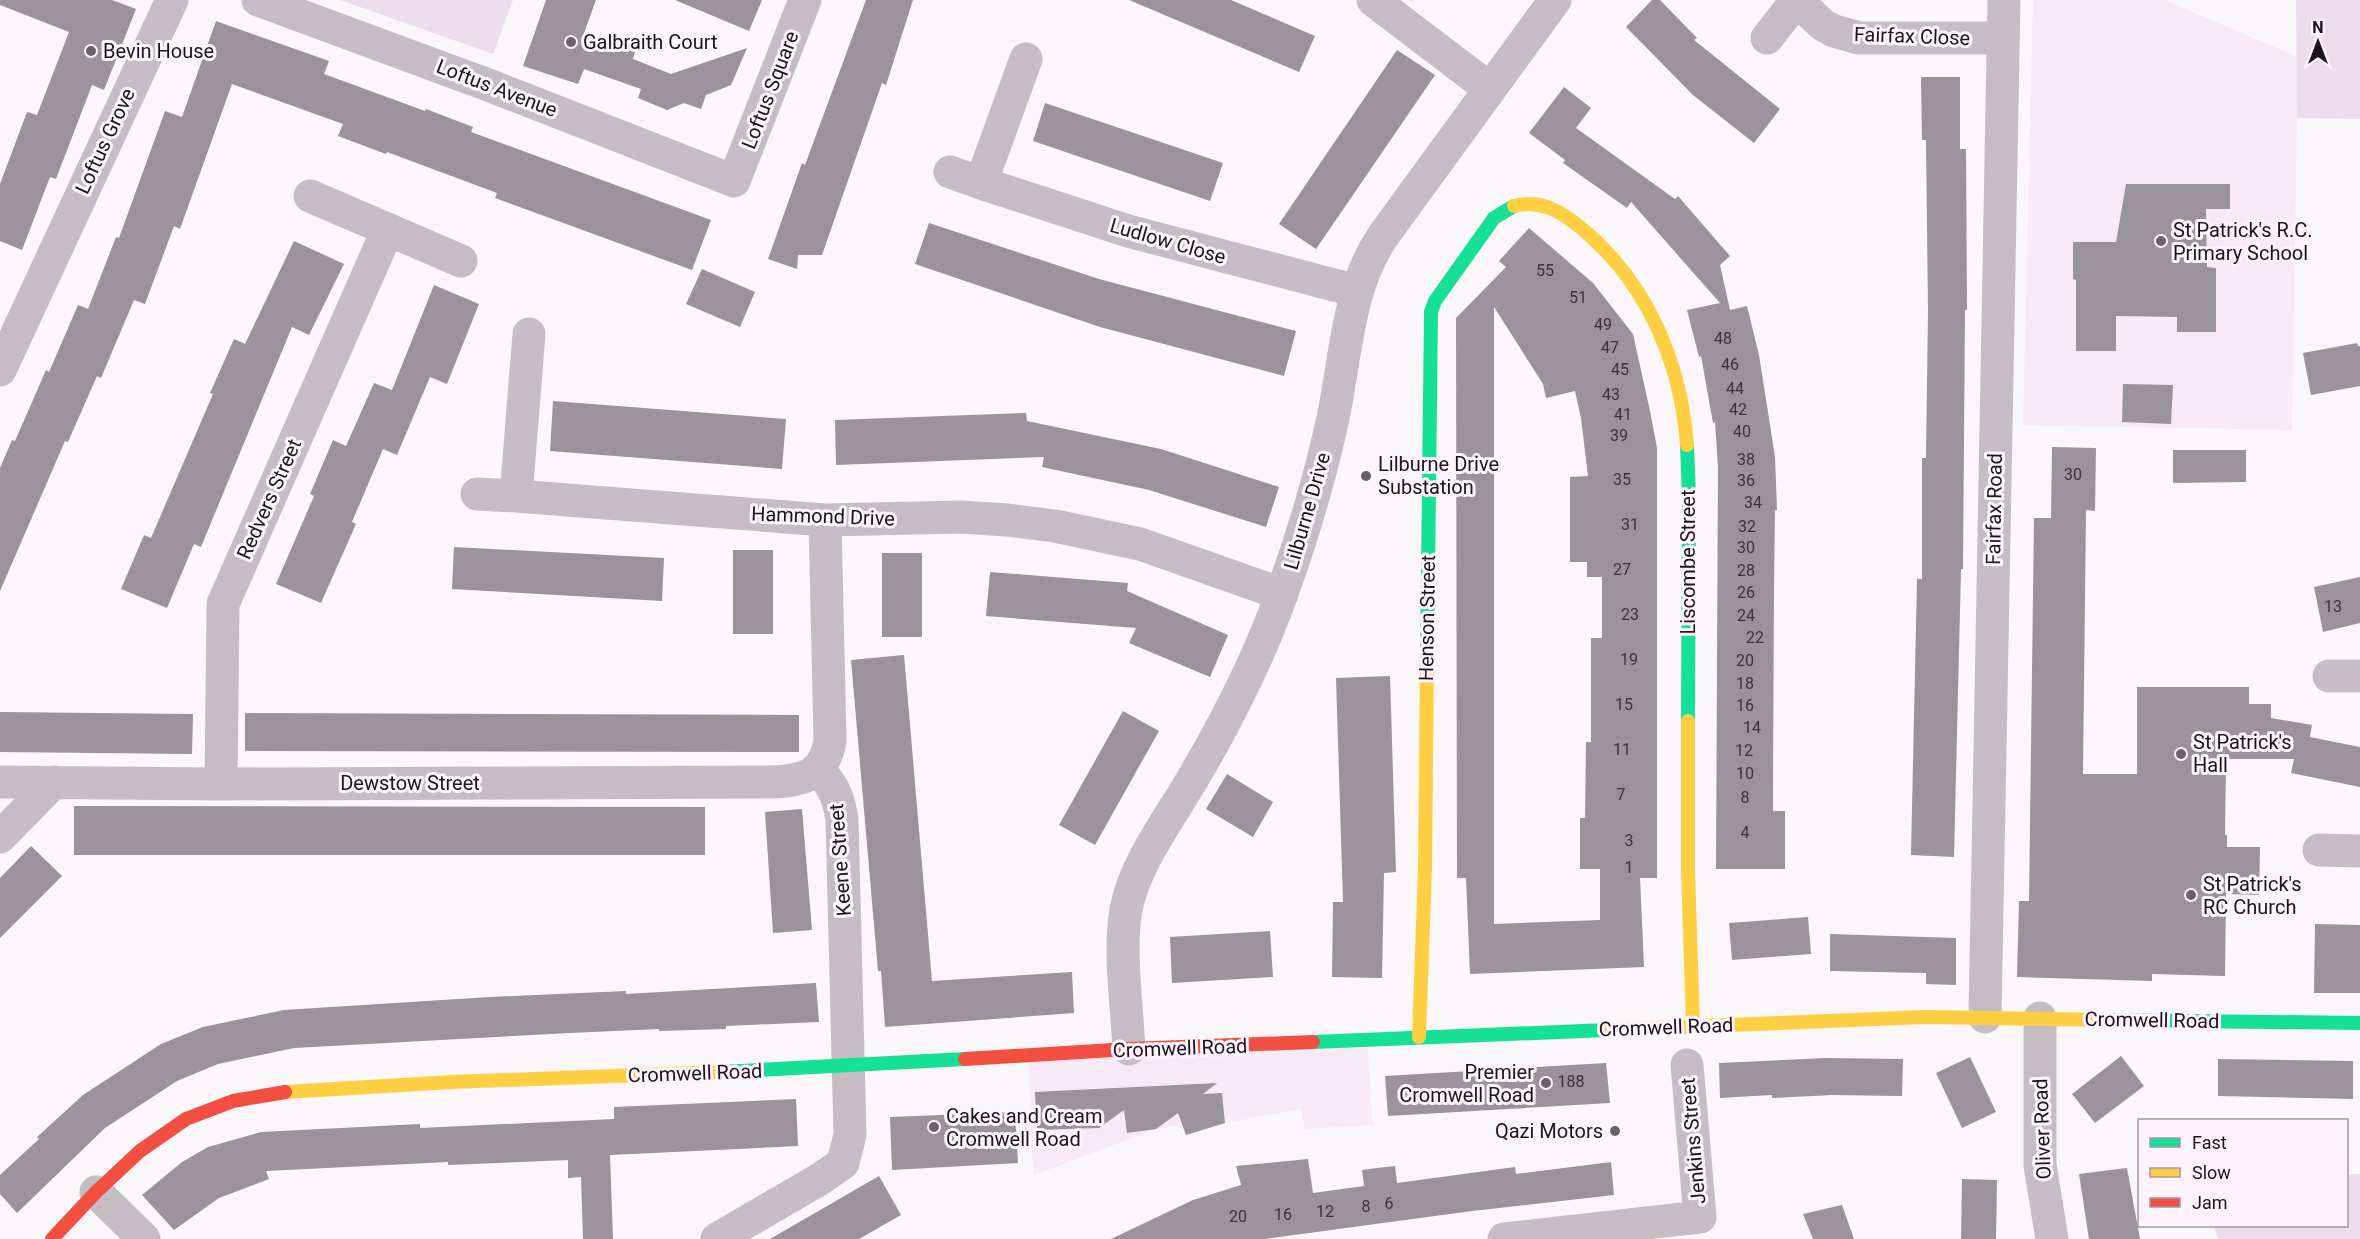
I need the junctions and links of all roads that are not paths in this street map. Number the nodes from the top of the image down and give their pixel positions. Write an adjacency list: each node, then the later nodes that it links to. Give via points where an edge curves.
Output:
1 (172, 0): 22 (street, Loftus Grove)
2 (258, 0): 8 (street, Loftus Avenue)
3 (805, 0): 14 (street, Loftus Square)
4 (1373, 0): 12 (street)
5 (1555, 0): 12 (street, Lilburne Drive)
6 (2004, 0): 10 (street, Fairfax Road)
7 (1797, 1): 9 (street, Fairfax Close); 10 (street, Fairfax Close, via 1823,25 1860,38)
8 (296, 6): 14 (street, Loftus Avenue)
9 (1767, 38)
10 (2003, 38): 34 (street, Fairfax Road)
11 (1026, 58): 15 (street)
12 (1490, 89): 20 (street, Lilburne Drive, via 1374,250)
13 (950, 172): 15 (street, Ludlow Close)
14 (734, 181)
15 (981, 183): 20 (street, Ludlow Close, via 1128,231)
16 (310, 196): 18 (street)
17 (1494, 218): 37 (street, Liscombe Street, via 1506,207 1535,202 1580,226 1638,290 1654,318 1677,383 1684,418 1688,488 1688,934); 38 (street, Henson Street, via 1435,301 1430,318 1425,868)
18 (388, 229): 19 (street); 30 (street, Redvers Street, via 223,604)
19 (461, 261)
20 (1357, 291): 26 (street, Lilburne Drive, via 1333,418 1308,519)
21 (529, 334): 24 (street)
22 (0, 370)
23 (477, 494): 24 (street, Hammond Drive)
24 (516, 496): 25 (street, Hammond Drive)
25 (825, 520): 26 (street, Hammond Drive, via 961,517 1054,526 1140,544); 27 (street, via 830,731 829,749)
26 (1282, 594): 39 (street, Lilburne Drive, via 1224,723 1135,879 1127,905 1124,940)
27 (819, 770): 30 (street, Dewstow Street, via 792,781 773,782); 40 (street, Keene Street, via 832,785 842,819)
28 (0, 782): 29 (street, Dewstow Street)
29 (54, 782): 30 (street, Dewstow Street); 31 (street)
30 (221, 784)
31 (0, 837)
32 (2319, 850): 33 (street)
33 (2360, 851)
34 (1985, 1017): 35 (street, Cromwell Road); 37 (street, Cromwell Road)
35 (2040, 1018): 36 (street, Cromwell Road); 48 (street, Oliver Road, via 2040,1165)
36 (2360, 1023)
37 (1693, 1026): 38 (street, Cromwell Road)
38 (1419, 1037): 39 (street, Cromwell Road)
39 (1129, 1050): 40 (street, Cromwell Road)
40 (848, 1064): 42 (street, Cromwell Road, via 296,1090 233,1101 186,1119 140,1151); 46 (street, Keene Street, via 850,1135 843,1163)
41 (1686, 1065): 43 (street, Jenkins Street)
42 (96, 1192): 44 (street, Cromwell Road); 45 (street)
43 (1703, 1228): 47 (street, Jenkins Street)
44 (52, 1239)
45 (144, 1239)
46 (717, 1239)
47 (1504, 1239)
48 (2052, 1239)

